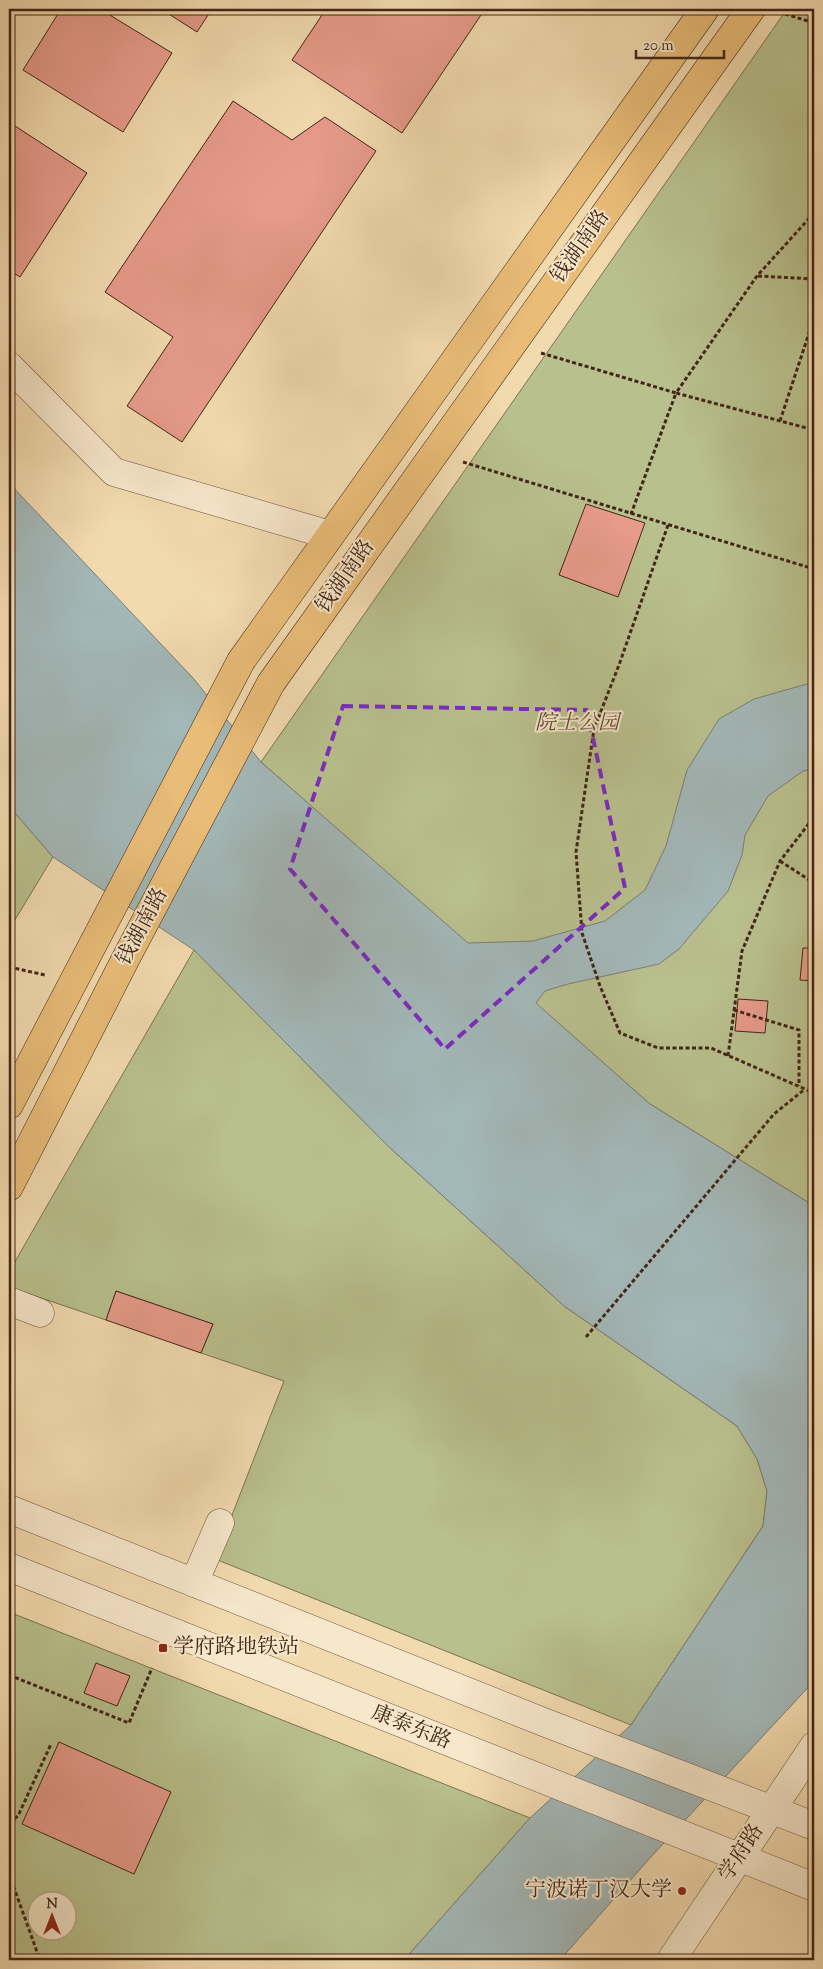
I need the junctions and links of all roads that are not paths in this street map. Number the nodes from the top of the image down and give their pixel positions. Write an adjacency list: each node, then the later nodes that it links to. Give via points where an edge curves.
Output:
1 (705, 9): 4 (main road, 钱湖南路)
2 (751, 9): 6 (main road, 钱湖南路, via 271,683)
3 (9, 366): 4 (street, via 114,472)
4 (330, 535): 5 (main road, 钱湖南路, via 241,661)
5 (9, 1105)
6 (9, 1187)
7 (9, 1301): 8 (street)
8 (40, 1313)
9 (9, 1509): 12 (street)
10 (220, 1523): 12 (street)
11 (9, 1567): 16 (street, 康泰东路)
12 (194, 1583): 14 (street)
13 (814, 1746): 14 (street, 学府路)
14 (771, 1808): 15 (street); 16 (street, 学府路)
15 (814, 1826)
16 (738, 1858): 17 (street, 康泰东路); 18 (street, 学府路)
17 (814, 1887)
18 (671, 1960)

